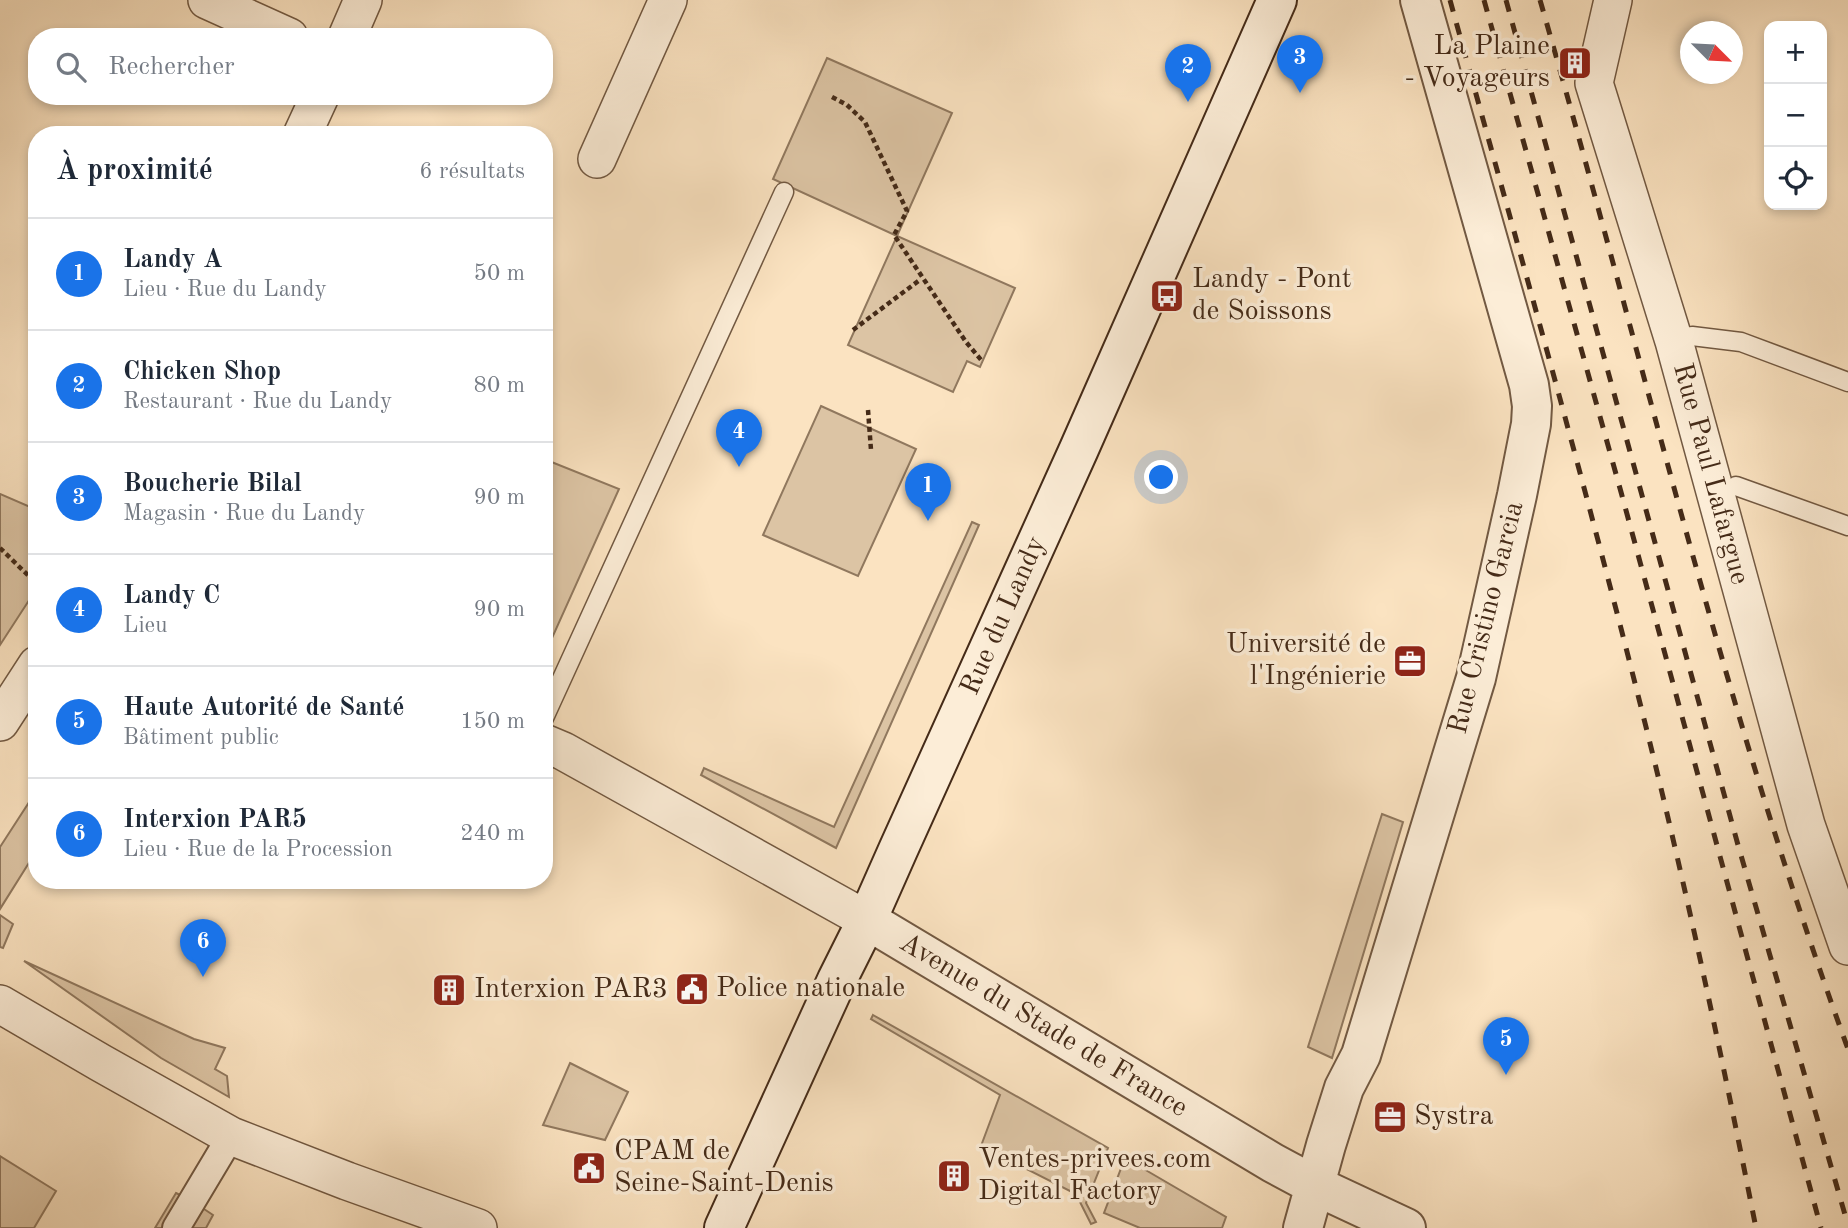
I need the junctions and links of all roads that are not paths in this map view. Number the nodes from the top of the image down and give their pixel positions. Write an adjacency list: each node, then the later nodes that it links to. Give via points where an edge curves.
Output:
1 (207, 0): 7 (street)
2 (363, 0): 8 (street)
3 (668, 0): 11 (street)
4 (1277, 0): 21 (street, Rue du Landy)
5 (1420, 0): 25 (street, Rue Cristino Garcia, via 1529,385 1531,424 1476,678 1361,1055 1344,1088)
6 (1613, 0): 13 (street, Rue Paul Lafargue, via 1594,83)
7 (269, 28)
8 (350, 28)
9 (316, 105): 10 (street)
10 (306, 126)
11 (597, 159)
12 (784, 192): 18 (lane)
13 (1674, 341): 14 (lane, via 1692,336 1741,342); 22 (street, Rue Paul Lafargue, via 1806,825)
14 (1848, 382)
15 (1736, 486): 16 (lane)
16 (1848, 526)
17 (28, 679): 19 (street)
18 (553, 698)
19 (0, 722)
20 (553, 748): 21 (street)
21 (867, 920): 25 (street, Avenue du Stade de France); 28 (street, Rue du Landy)
22 (1848, 946)
23 (0, 1004): 24 (street)
24 (231, 1136): 26 (street); 27 (street)
25 (1314, 1185): 29 (street, Rue Cristino Garcia); 30 (street, Avenue du Stade de France)
26 (176, 1228)
27 (478, 1228)
28 (724, 1228)
29 (1303, 1228)
30 (1406, 1228)

